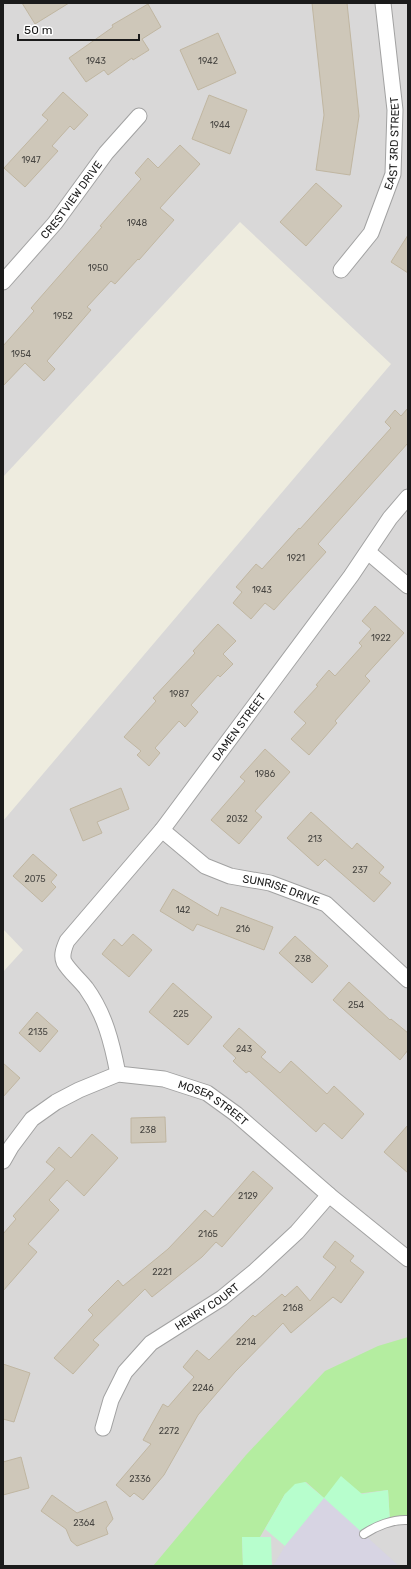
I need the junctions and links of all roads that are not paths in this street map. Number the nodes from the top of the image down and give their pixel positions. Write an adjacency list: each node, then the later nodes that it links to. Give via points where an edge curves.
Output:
1 (383, 3): 3 (street, EAST 3RD STREET, via 395,110 393,174 371,233)
2 (139, 116): 4 (street, CRESTVIEW DRIVE, via 106,153 55,223)
3 (340, 270)
4 (3, 282)
5 (408, 498): 6 (street, DAMEN STREET, via 390,518)
6 (368, 552): 7 (street); 8 (street, DAMEN STREET)
7 (408, 586)
8 (162, 830): 9 (street, SUNRISE DRIVE, via 205,866 230,876 270,883 326,904); 10 (street, DAMEN STREET, via 75,931 63,952 64,961 85,988 106,1024)
9 (408, 980)
10 (118, 1074): 11 (street, MOSER STREET, via 56,1102 32,1119); 12 (street, MOSER STREET, via 164,1079 207,1093 236,1114)
11 (3, 1161)
12 (329, 1195): 13 (street, MOSER STREET); 14 (street, HENRY COURT, via 297,1232 255,1271 222,1298 151,1343 125,1372 111,1400)
13 (408, 1259)
14 (103, 1428)
15 (408, 1520): 16 (lane, via 374,1528)
16 (364, 1534)

